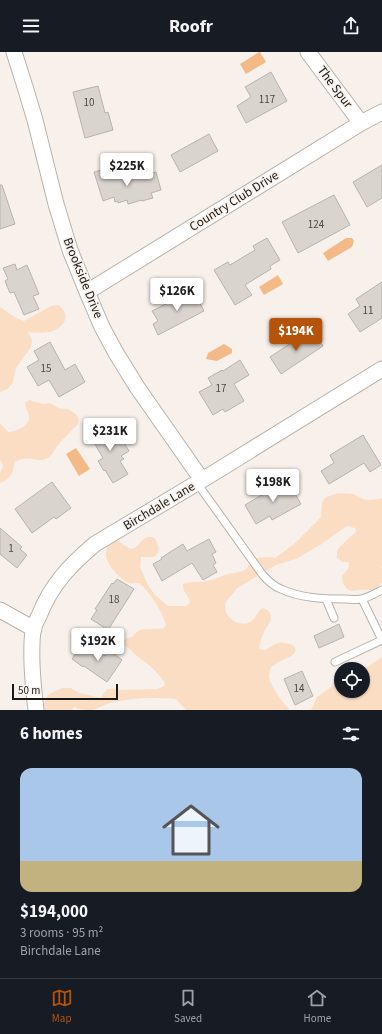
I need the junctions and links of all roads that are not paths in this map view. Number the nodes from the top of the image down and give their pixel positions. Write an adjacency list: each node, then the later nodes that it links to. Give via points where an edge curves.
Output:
1 (14, 52): 5 (street, Brookside Drive, via 30,102 60,219)
2 (308, 52): 4 (street, The Spur)
3 (382, 112): 4 (street, Country Club Drive)
4 (361, 123): 5 (street, Country Club Drive)
5 (87, 292): 7 (street, Brookside Drive, via 116,354)
6 (382, 369): 7 (street, Birchdale Lane)
7 (200, 481): 9 (lane, via 270,583 291,593); 13 (street, Birchdale Lane, via 95,544 78,559 52,589)
8 (382, 590): 10 (lane)
9 (326, 599): 10 (lane); 12 (lane)
10 (362, 599): 14 (lane)
11 (0, 610): 13 (street)
12 (334, 618)
13 (34, 629): 16 (street, Birchdale Lane, via 33,671)
14 (382, 640): 15 (lane)
15 (335, 662)
16 (36, 710)

